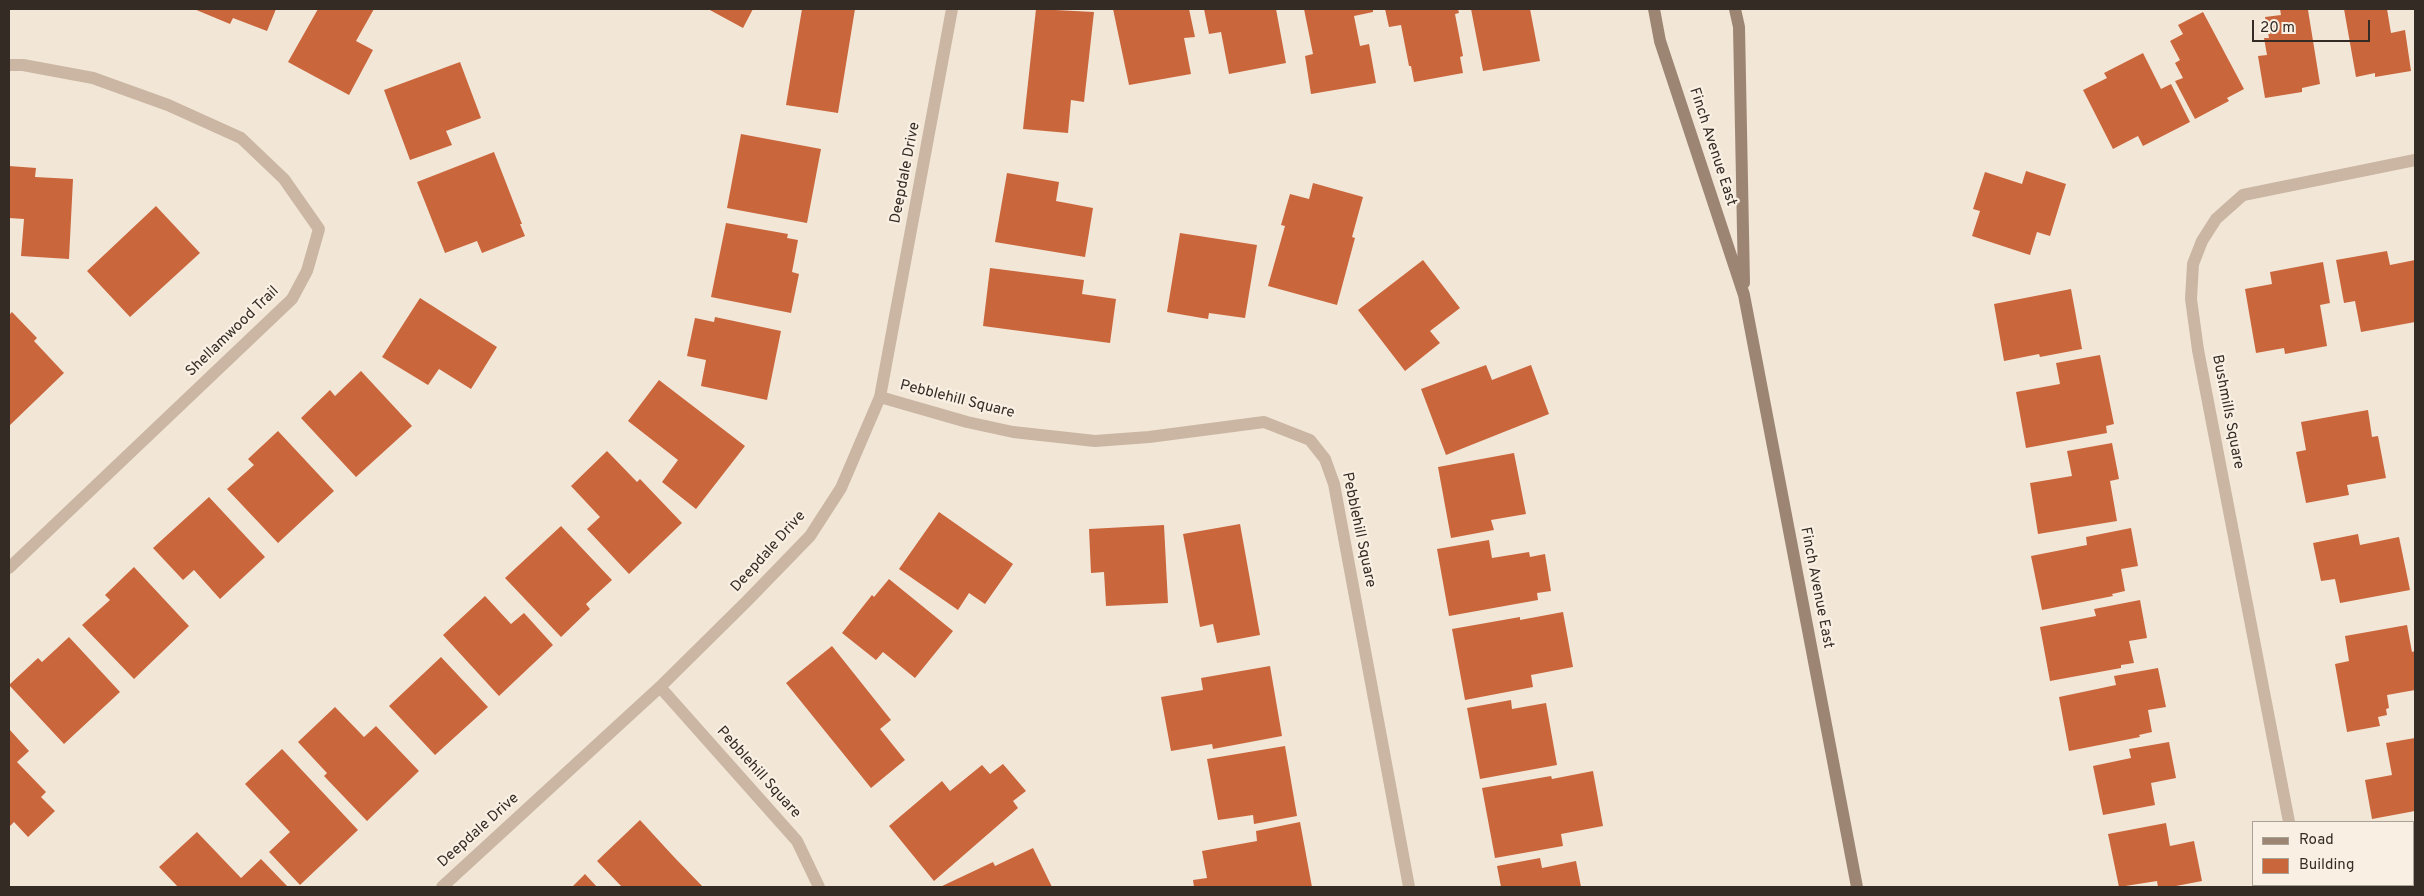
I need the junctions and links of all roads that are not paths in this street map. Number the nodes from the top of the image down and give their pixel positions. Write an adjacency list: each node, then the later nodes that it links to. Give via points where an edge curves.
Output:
1 (952, 9): 7 (street, Deepdale Drive)
2 (1654, 9): 6 (main road, Finch Avenue East, via 1660,41)
3 (1735, 9): 6 (main road, Finch Avenue East)
4 (9, 65): 8 (street, Shellamwood Trail, via 93,78 168,105 240,138 284,179 319,229 307,271 292,299)
5 (2415, 160): 10 (street, Bushmills Square, via 2243,195 2216,219 2193,264 2191,299 2198,350)
6 (1744, 295): 14 (main road, Finch Avenue East)
7 (880, 397): 9 (street, Deepdale Drive, via 841,488 810,536); 13 (street, Pebblehill Square, via 1013,432 1095,441 1264,422 1310,440 1325,460 1334,484)
8 (9, 568)
9 (660, 687): 11 (street, Deepdale Drive); 12 (street, Pebblehill Square, via 797,841)
10 (2289, 821)
11 (442, 887)
12 (819, 887)
13 (1409, 887)
14 (1857, 887)

